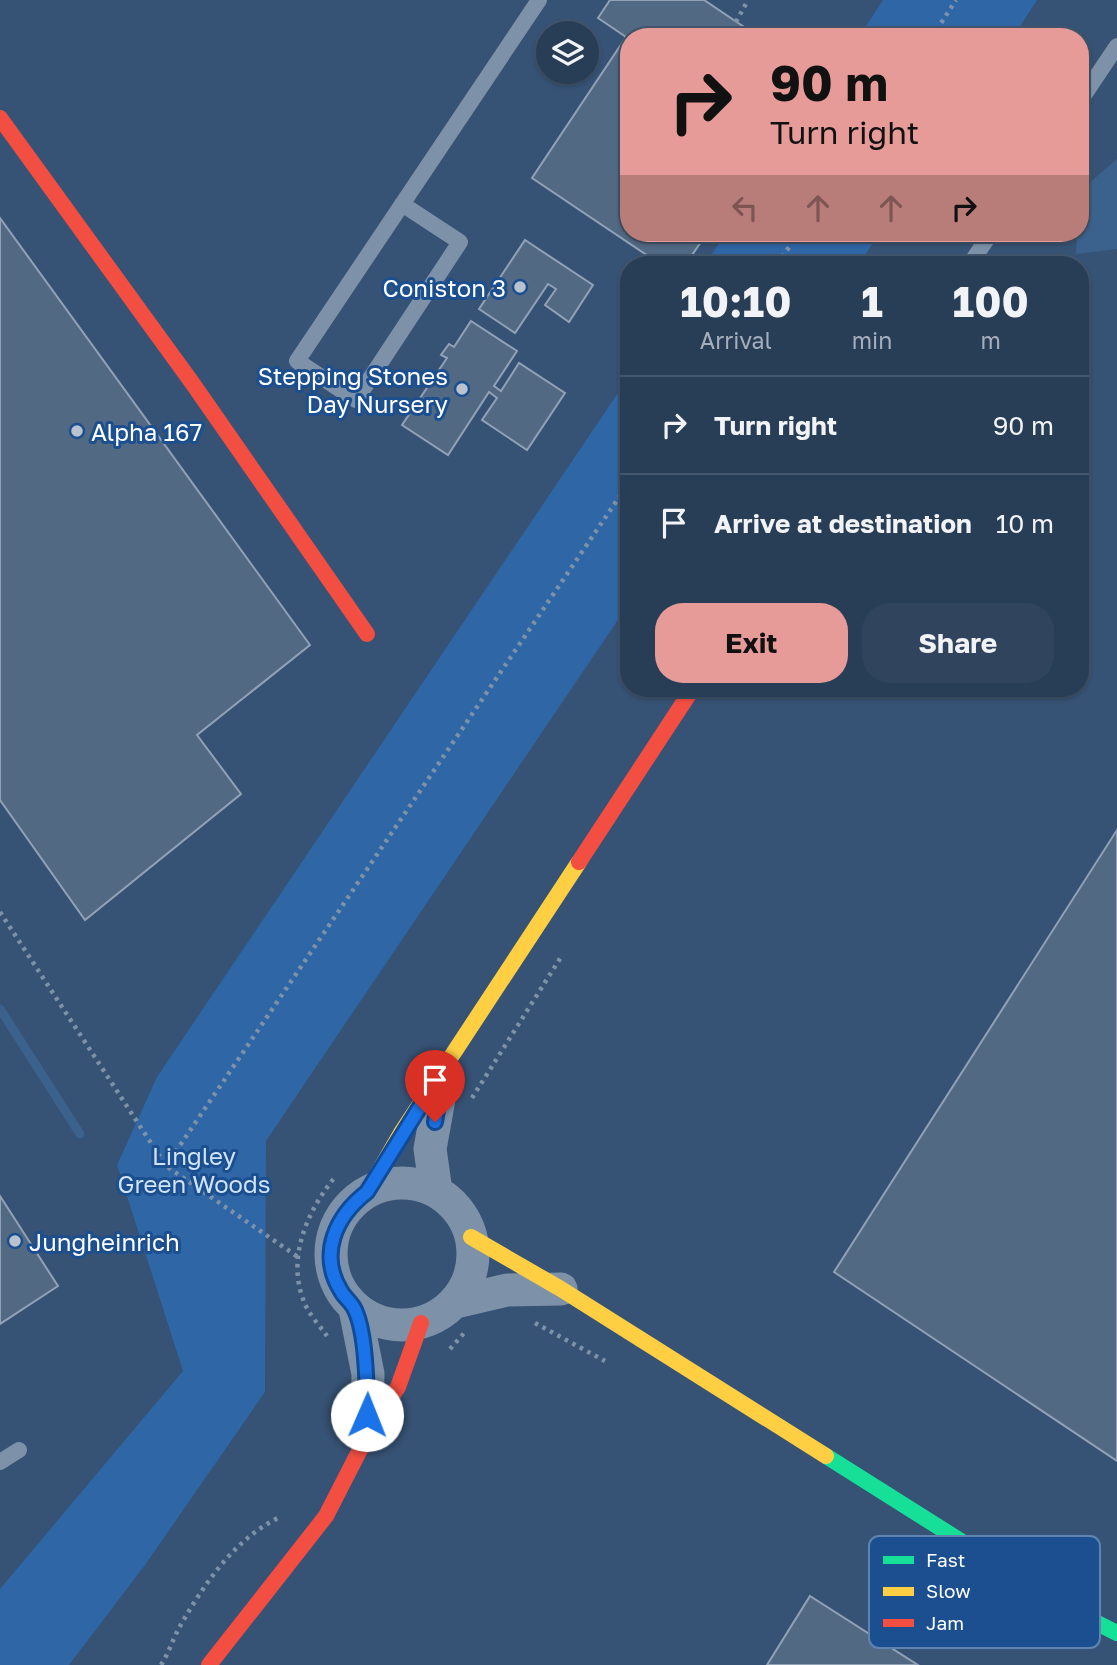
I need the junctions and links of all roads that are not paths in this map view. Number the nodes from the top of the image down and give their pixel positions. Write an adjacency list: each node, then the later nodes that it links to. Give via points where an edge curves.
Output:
1 (538, 0): 5 (lane)
2 (1117, 46): 3 (lane)
3 (1089, 88)
4 (0, 118): 6 (street)
5 (402, 204): 5 (lane, via 297,361 356,400 460,242)
6 (367, 634)
7 (687, 697): 8 (street)
8 (444, 1068): 9 (street, via 430,1149); 10 (street)
9 (436, 1191): 10 (street, via 401,1183); 11 (street, via 454,1206)
10 (367, 1192): 13 (street, via 349,1206 336,1225 330,1247 340,1291)
11 (471, 1237): 12 (street); 14 (street, via 473,1260)
12 (561, 1289): 14 (street, via 507,1290); 19 (street)
13 (355, 1309): 15 (street, via 375,1321 397,1326); 16 (street, via 368,1374)
14 (463, 1315): 15 (street)
15 (421, 1324): 16 (street, via 398,1387)
16 (367, 1436): 22 (street, via 326,1516)
17 (19, 1450): 18 (lane)
18 (0, 1462)
19 (952, 1536)
20 (1100, 1624): 21 (street)
21 (1117, 1633)
22 (209, 1665)

